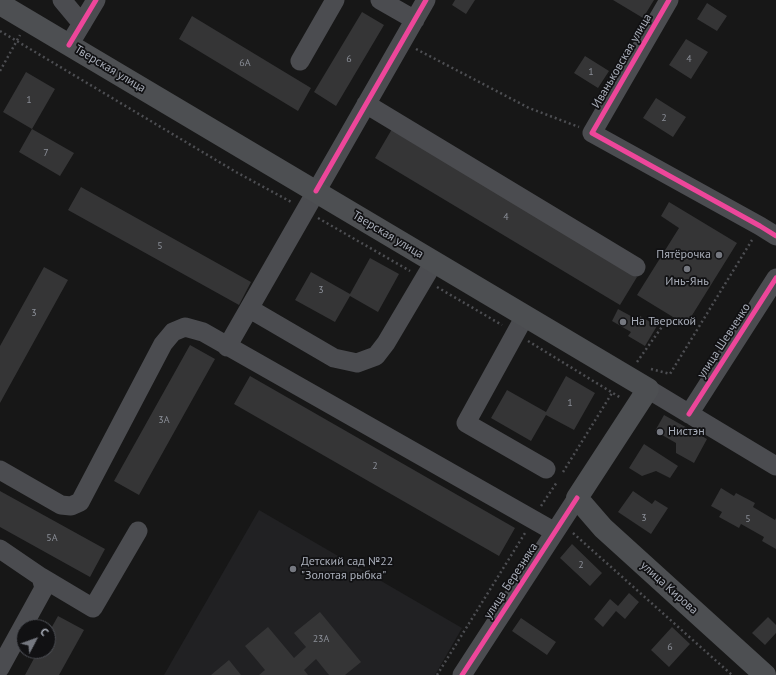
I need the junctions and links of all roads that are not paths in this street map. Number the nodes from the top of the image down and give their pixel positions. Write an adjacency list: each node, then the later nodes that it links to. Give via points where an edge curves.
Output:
1 (62, 0): 9 (street)
2 (96, 0): 9 (street)
3 (335, 0): 11 (street)
4 (380, 0): 8 (street)
5 (426, 0): 8 (street)
6 (669, 0): 14 (street, Иваньковская улица, via 592,133)
7 (0, 5): 10 (main road, Тверская улица)
8 (415, 20): 12 (street)
9 (82, 24): 10 (street)
10 (69, 45): 13 (main road, Тверская улица)
11 (300, 61)
12 (366, 104): 13 (street); 16 (street)
13 (316, 192): 15 (main road, Тверская улица); 18 (street)
14 (776, 236)
15 (434, 262): 18 (street, via 386,343 376,356 357,363 334,358); 19 (main road, Тверская улица)
16 (636, 267)
17 (776, 278): 22 (street, улица Шевченко)
18 (250, 309): 20 (street)
19 (526, 316): 21 (main road, Тверская улица, via 622,386); 24 (street, via 466,423)
20 (227, 347): 25 (street, via 203,332 185,327 173,332 164,344 80,502 71,506 61,505); 27 (street)
21 (648, 379): 22 (street, Тверская улица); 26 (main road, улица Березняка)
22 (689, 414): 23 (street, Тверская улица)
23 (776, 466)
24 (546, 469)
25 (0, 470)
26 (577, 498): 27 (street, улица Березняка); 33 (main road, улица Кирова, via 603,528)
27 (557, 529): 32 (street, улица Березняка)
28 (138, 531): 30 (street, via 93,608)
29 (0, 549): 30 (street)
30 (41, 577): 31 (street, via 44,588)
31 (0, 668)
32 (462, 675)
33 (765, 675)

